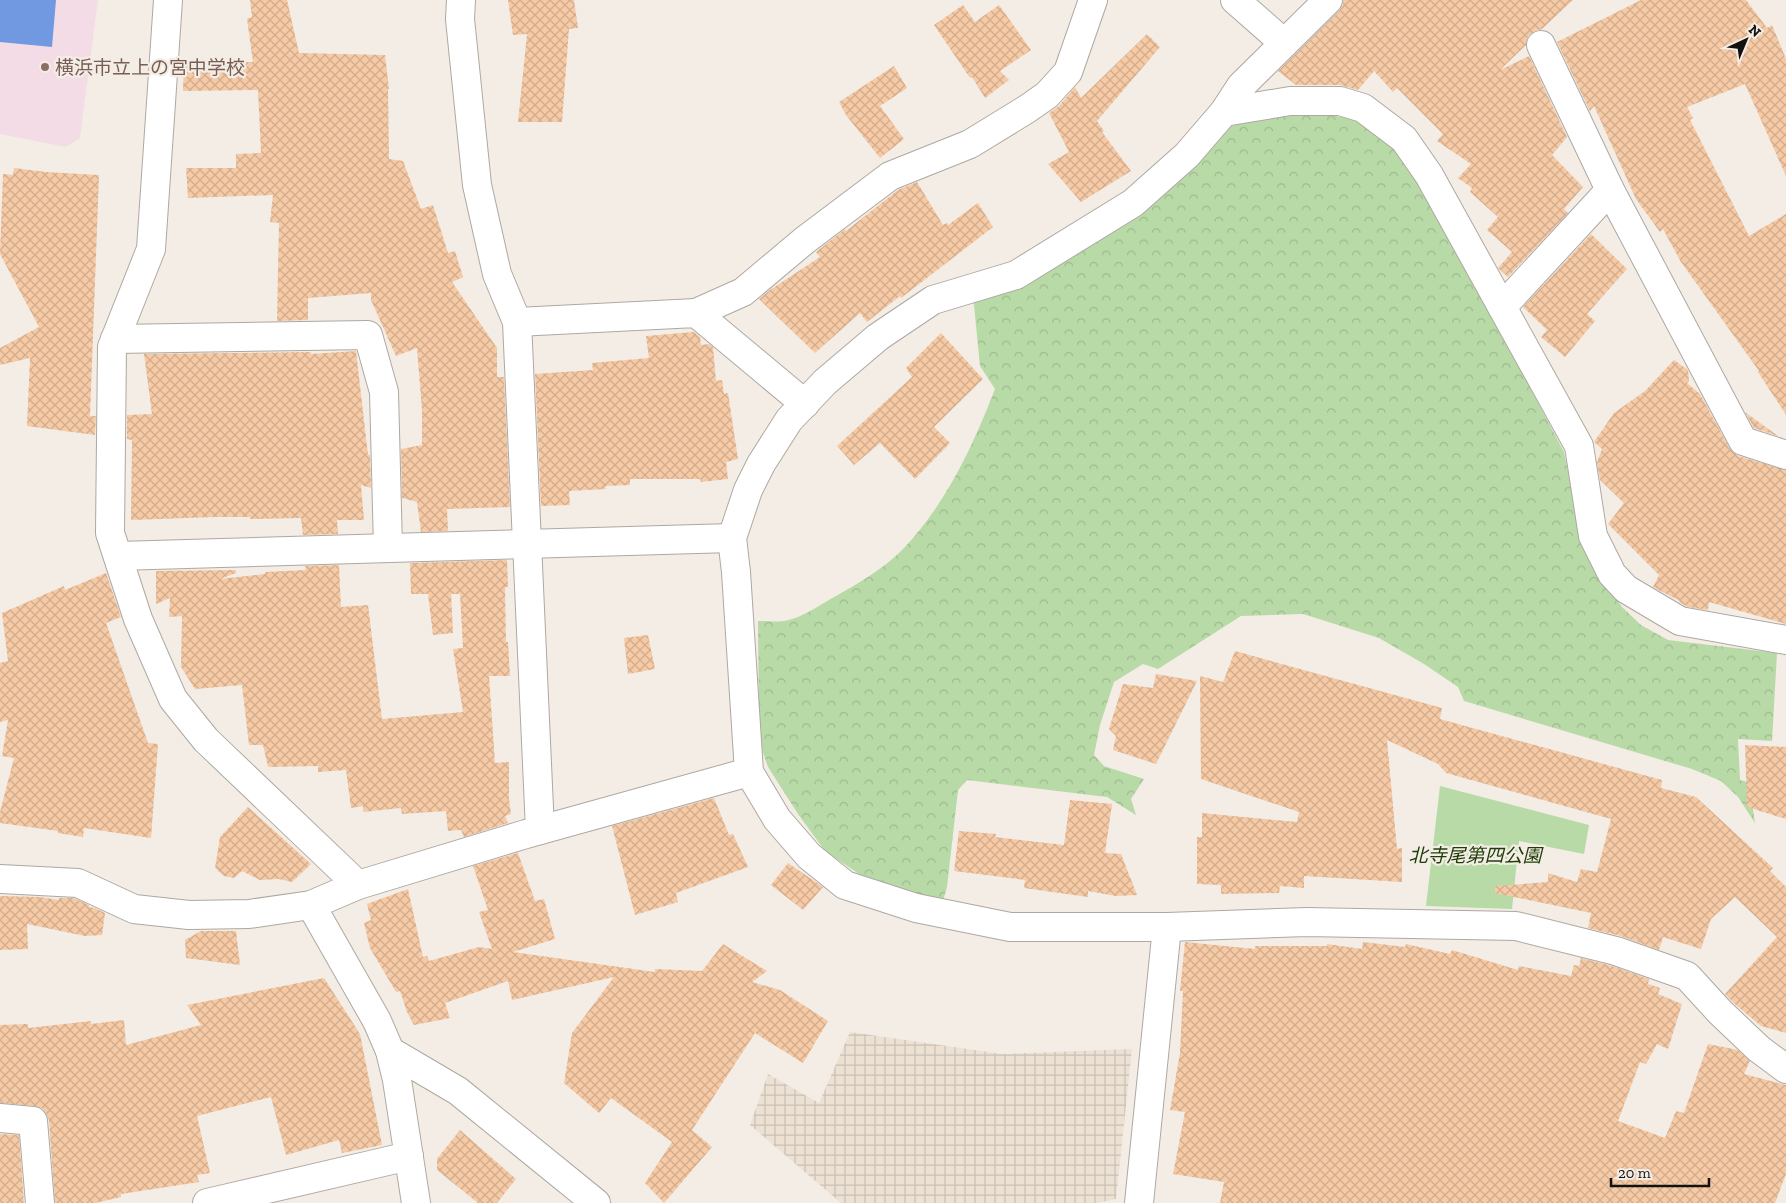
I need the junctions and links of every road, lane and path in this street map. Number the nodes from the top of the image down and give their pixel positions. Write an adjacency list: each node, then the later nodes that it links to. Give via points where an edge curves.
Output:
1 (168, 0): 13 (street, via 152,249)
2 (461, 0): 12 (street, via 460,19 477,185 497,274)
3 (1093, 0): 11 (street, via 1068,72 1047,95 970,144 890,176 743,292)
4 (1235, 0): 6 (street)
5 (1328, 0): 6 (street)
6 (1284, 43): 8 (street, via 1241,86)
7 (1541, 45): 9 (street)
8 (1224, 112): 10 (street, via 1290,101 1340,101 1363,108 1404,140 1429,175); 14 (street, via 1187,155 1132,203 1016,275 933,300 878,337)
9 (1610, 190): 10 (street); 15 (street, via 1744,441)
10 (1502, 307): 20 (street, via 1579,446 1593,536 1612,574 1626,589 1680,621)
11 (696, 313): 12 (street); 14 (street)
12 (517, 322): 17 (street)
13 (115, 339): 18 (street, via 368,336 384,392); 19 (street, via 112,347 110,533)
14 (804, 404): 16 (street, via 789,420 761,464 748,490)
15 (1786, 455)
16 (732, 538): 17 (street); 21 (street)
17 (527, 544): 18 (street); 22 (street)
18 (388, 548): 19 (street)
19 (118, 556): 24 (street, via 138,619 173,699 206,740)
20 (1786, 640)
21 (749, 772): 22 (street); 26 (street, via 777,819 809,856 845,885 916,908 1010,927)
22 (540, 830): 24 (street)
23 (0, 878): 25 (street, via 78,883 134,909 189,915 249,914)
24 (358, 885): 25 (street)
25 (310, 905): 27 (street, via 377,1021)
26 (1167, 927): 28 (street, via 1308,922 1516,926 1616,951 1687,976 1759,1049); 35 (street)
27 (390, 1051): 30 (street, via 398,1080); 34 (street, via 458,1091)
28 (1786, 1069)
29 (0, 1118): 31 (street, via 33,1121)
30 (409, 1156): 32 (street); 33 (street)
31 (40, 1203)
32 (207, 1203)
33 (416, 1203)
34 (596, 1203)
35 (1139, 1203)

